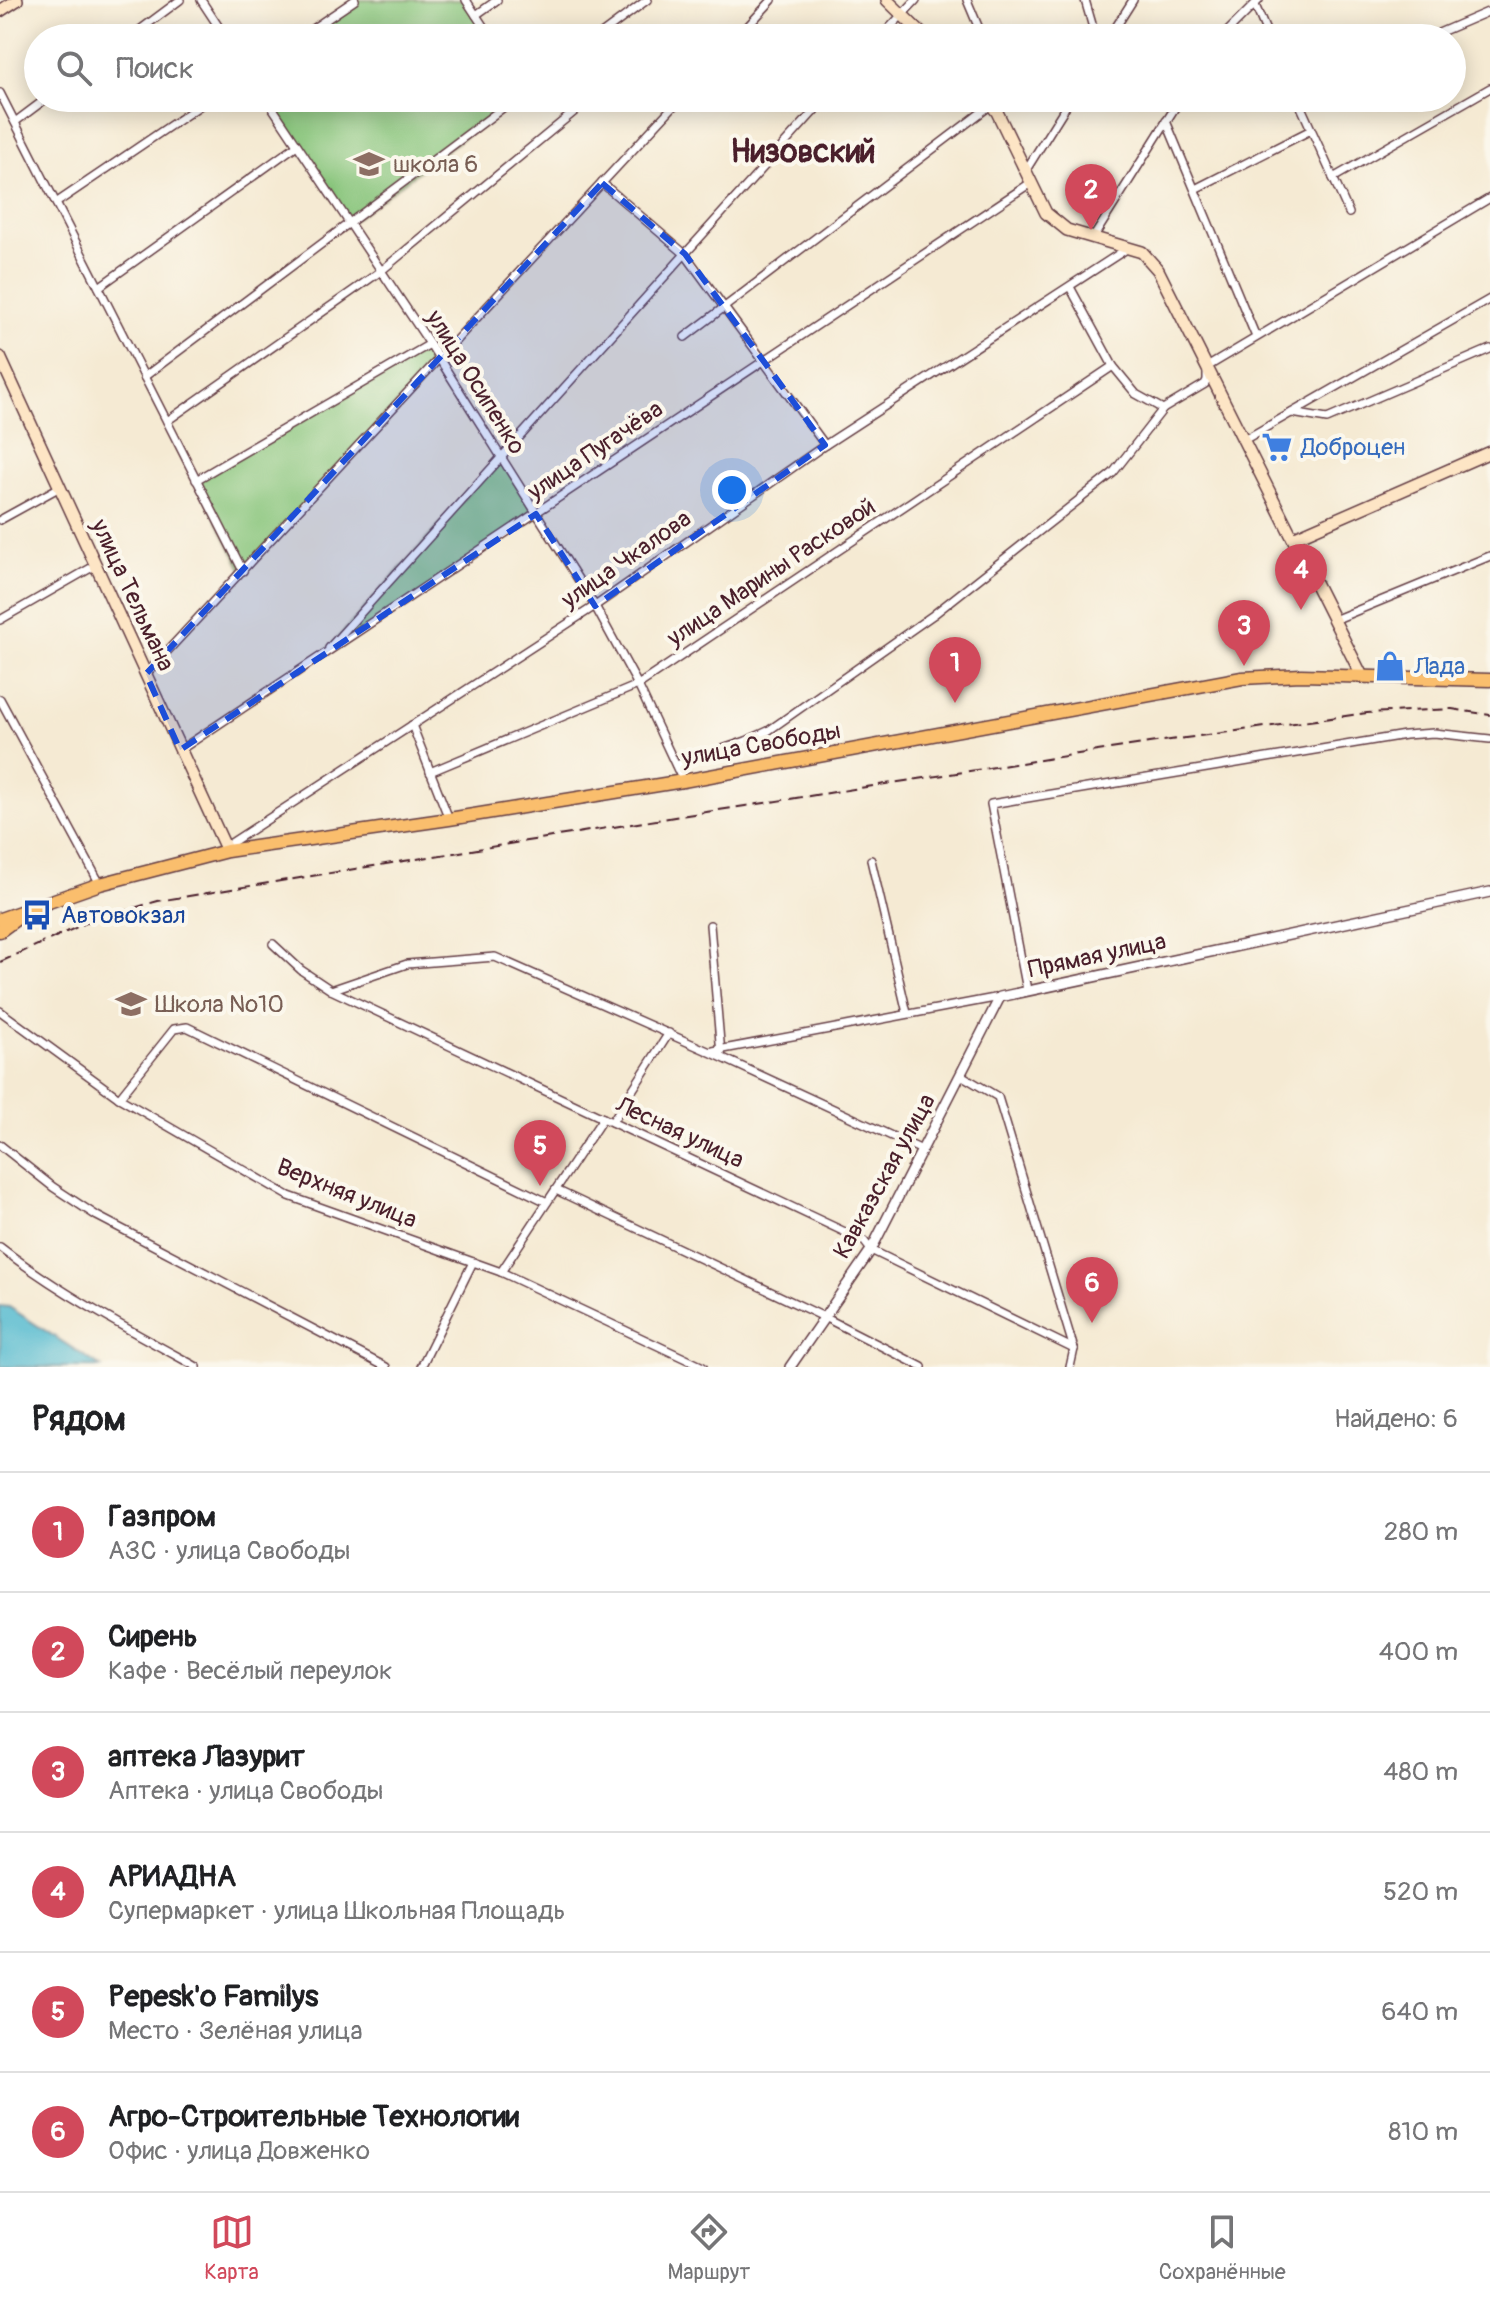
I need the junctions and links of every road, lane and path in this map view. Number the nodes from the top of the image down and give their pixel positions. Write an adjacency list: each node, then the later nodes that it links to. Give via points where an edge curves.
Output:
1 (180, 0): 19 (street)
2 (201, 0): 20 (street)
3 (355, 0): 21 (street)
4 (466, 0): 18 (street)
5 (497, 0): 18 (street)
6 (647, 0): 23 (street)
7 (772, 0): 24 (street)
8 (887, 0): 17 (main road)
9 (916, 0): 17 (street)
10 (967, 0): 27 (street)
11 (1085, 0): 28 (street)
12 (1133, 0): 29 (street)
13 (13, 1): 15 (main road)
14 (1257, 3): 30 (street); 31 (street)
15 (0, 11)
16 (1490, 11): 32 (street)
17 (902, 14): 25 (street); 26 (main road)
18 (476, 15): 22 (street)
19 (148, 24)
20 (217, 24)
21 (320, 24)
22 (482, 24)
23 (615, 24)
24 (750, 24)
25 (893, 24)
26 (912, 24)
27 (977, 24)
28 (1092, 24)
29 (1118, 24)
30 (1235, 24)
31 (1264, 24)
32 (1460, 24)
33 (1490, 88): 35 (street)
34 (0, 93): 50 (street)
35 (1466, 102)
36 (28, 112): 50 (street)
37 (190, 112): 59 (street)
38 (275, 112): 52 (street, улица Осипенко)
39 (497, 112): 61 (street)
40 (574, 112): 65 (street)
41 (668, 112): 56 (street)
42 (813, 112): 64 (street)
43 (982, 112): 69 (street)
44 (995, 112): 53 (main road)
45 (1062, 112): 53 (street)
46 (1172, 112): 49 (street)
47 (1303, 112): 51 (street)
48 (1448, 112): 54 (street)
49 (1166, 121): 57 (street); 62 (street)
50 (15, 122): 59 (street)
51 (1311, 130): 54 (street); 57 (street)
52 (297, 145): 61 (street, улица Осипенко); 66 (street)
53 (1026, 170): 55 (main road)
54 (1333, 178): 60 (street)
55 (1032, 182): 62 (main road, via 1046,213 1067,230); 76 (street, улица Пугачёва)
56 (602, 183): 64 (street); 75 (street)
57 (1195, 189): 71 (street)
58 (1490, 198): 71 (street)
59 (56, 203): 66 (street)
60 (1349, 213)
61 (349, 223): 65 (street, улица Осипенко); 79 (street)
62 (1093, 238): 63 (main road)
63 (1128, 248): 67 (street, улица Чкалова); 78 (main road, via 1142,252 1158,270)
64 (685, 254): 69 (street); 86 (street)
65 (381, 271): 72 (street, улица Осипенко); 82 (street)
66 (99, 287): 79 (street)
67 (1070, 287): 77 (street); 84 (street, улица Чкалова)
68 (1490, 299): 81 (street)
69 (723, 307): 70 (street); 76 (street)
70 (685, 337)
71 (1256, 337): 78 (street)
72 (430, 344): 75 (street, улица Осипенко); 87 (street)
73 (1490, 349): 81 (street, via 1327,419)
74 (0, 357): 88 (main road, улица Тельмана)
75 (439, 359): 86 (street, улица Осипенко); 94 (street)
76 (764, 362): 84 (street); 89 (street, улица Пугачёва)
77 (1113, 366): 80 (street, via 1136,394); 102 (street, улица Марины Расковой)
78 (1207, 367): 80 (street, via 1205,384); 83 (main road)
79 (144, 377): 82 (street)
80 (1163, 409): 107 (street, via 1113,473 933,615 768,731)
81 (1292, 413): 83 (street)
82 (167, 421): 87 (street)
83 (1244, 440): 91 (main road)
84 (825, 445): 95 (street, улица Чкалова)
85 (1490, 452): 91 (main road)
86 (500, 458): 89 (street, улица Осипенко); 98 (street)
87 (196, 480): 94 (street)
88 (60, 487): 90 (street); 93 (main road, улица Тельмана)
89 (536, 514): 95 (street, улица Осипенко); 98 (street, улица Пугачёва)
90 (0, 520)
91 (1293, 538): 97 (main road)
92 (1490, 556): 97 (street)
93 (96, 565): 96 (street); 99 (main road, улица Тельмана)
94 (243, 571): 99 (street)
95 (595, 606): 102 (street, улица Осипенко); 104 (street, улица Чкалова)
96 (0, 620)
97 (1334, 620): 100 (main road)
98 (320, 658): 106 (street, улица Пугачёва)
99 (146, 674): 106 (main road, улица Тельмана)
100 (1362, 676): 101 (main road, улица Свободы); 109 (main road, улица Свободы, via 1242,678)
101 (1490, 680)
102 (638, 685): 107 (street, улица Осипенко); 108 (street, улица Марины Расковой)
103 (0, 699): 113 (street)
104 (412, 725): 108 (street); 111 (street, улица Чкалова)
105 (1490, 739): 121 (street, via 1405,735 991,804)
106 (180, 750): 111 (main road, улица Тельмана)
107 (676, 765): 109 (street, улица Осипенко)
108 (430, 772): 110 (street)
109 (683, 781): 110 (main road, улица Свободы)
110 (449, 819): 111 (main road, улица Свободы)
111 (226, 849): 113 (main road, улица Свободы)
112 (871, 860): 124 (street)
113 (100, 884): 115 (main road, улица Свободы)
114 (1490, 892): 121 (street, Прямая улица)
115 (47, 903): 116 (main road); 118 (main road)
116 (0, 919)
117 (710, 925): 126 (street)
118 (0, 931)
119 (273, 944): 120 (street, Лесная улица)
120 (331, 990): 125 (street, via 407,964 495,957); 129 (street, Лесная улица)
121 (1027, 990): 122 (street, Прямая улица)
122 (1000, 997): 124 (street, Прямая улица); 127 (street, Кавказская улица)
123 (0, 1011): 128 (street, Верхняя улица)
124 (907, 1013): 126 (street, Прямая улица)
125 (669, 1033): 126 (street, Прямая улица); 130 (street)
126 (721, 1053): 132 (street)
127 (961, 1075): 132 (street, Кавказская улица); 140 (street, via 998,1097)
128 (119, 1098): 134 (street, via 174,1029 187,1027); 137 (street, Верхняя улица, via 289,1196)
129 (603, 1118): 130 (street, Лесная улица); 133 (street)
130 (612, 1122): 136 (street, Лесная улица, via 864,1241)
131 (0, 1145): 142 (street, via 97,1216)
132 (922, 1150): 136 (street, Кавказская улица)
133 (556, 1190): 134 (street); 139 (street)
134 (547, 1202): 138 (street)
135 (0, 1247): 141 (street, via 101,1315)
136 (871, 1250): 139 (street, Кавказская улица); 140 (street, Лесная улица)
137 (473, 1262): 138 (street, Верхняя улица); 143 (street)
138 (501, 1272): 144 (street, Верхняя улица)
139 (824, 1317): 145 (street, Кавказская улица); 146 (street)
140 (1074, 1349): 147 (street)
141 (197, 1367)
142 (386, 1367)
143 (421, 1367)
144 (703, 1367)
145 (790, 1367)
146 (922, 1367)
147 (1070, 1367)

